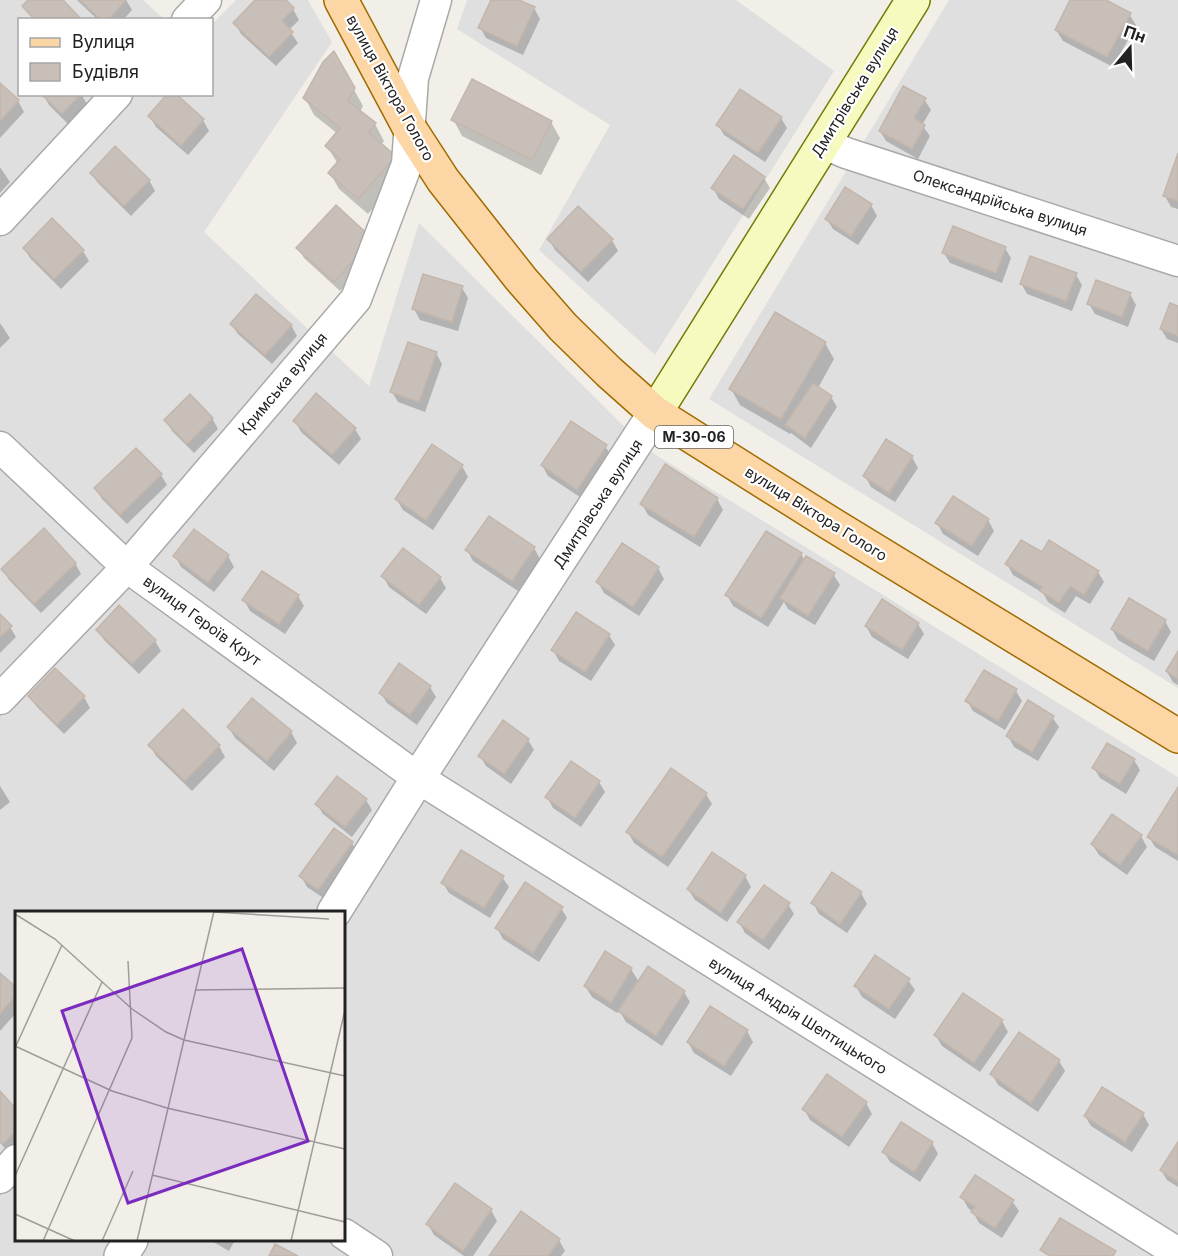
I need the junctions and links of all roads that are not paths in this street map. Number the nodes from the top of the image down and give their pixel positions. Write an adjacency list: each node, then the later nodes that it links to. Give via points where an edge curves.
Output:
1 (206, 0): 5 (street)
2 (340, 0): 7 (main road, вулиця Віктора Голого / М-30-06)
3 (436, 0): 7 (street, Кримська вулиця, via 413,78)
4 (913, 0): 8 (main road, Дмитрівська вулиця)
5 (189, 18)
6 (115, 96): 9 (street)
7 (410, 129): 11 (main road, вулиця Віктора Голого / М-30-06, via 443,180 521,279 563,327); 13 (street, Кримська вулиця, via 407,165 356,298)
8 (823, 143): 10 (street, Олександрійська вулиця); 11 (main road, Дмитрівська вулиця)
9 (0, 220)
10 (1178, 261)
11 (655, 413): 15 (main road, вулиця Віктора Голого / М-30-06); 16 (street, Дмитрівська вулиця)
12 (0, 447): 13 (street, вулиця Героїв Крут)
13 (127, 567): 14 (street, Кримська вулиця); 16 (street, вулиця Героїв Крут)
14 (0, 699)
15 (1178, 736)
16 (418, 778): 17 (street, Дмитрівська вулиця); 22 (street, вулиця Андрія Шептицького)
17 (335, 911)
18 (15, 1161): 19 (street)
19 (0, 1178)
20 (345, 1235): 24 (street)
21 (130, 1241): 23 (street)
22 (1178, 1253)
23 (121, 1256)
24 (377, 1256)

